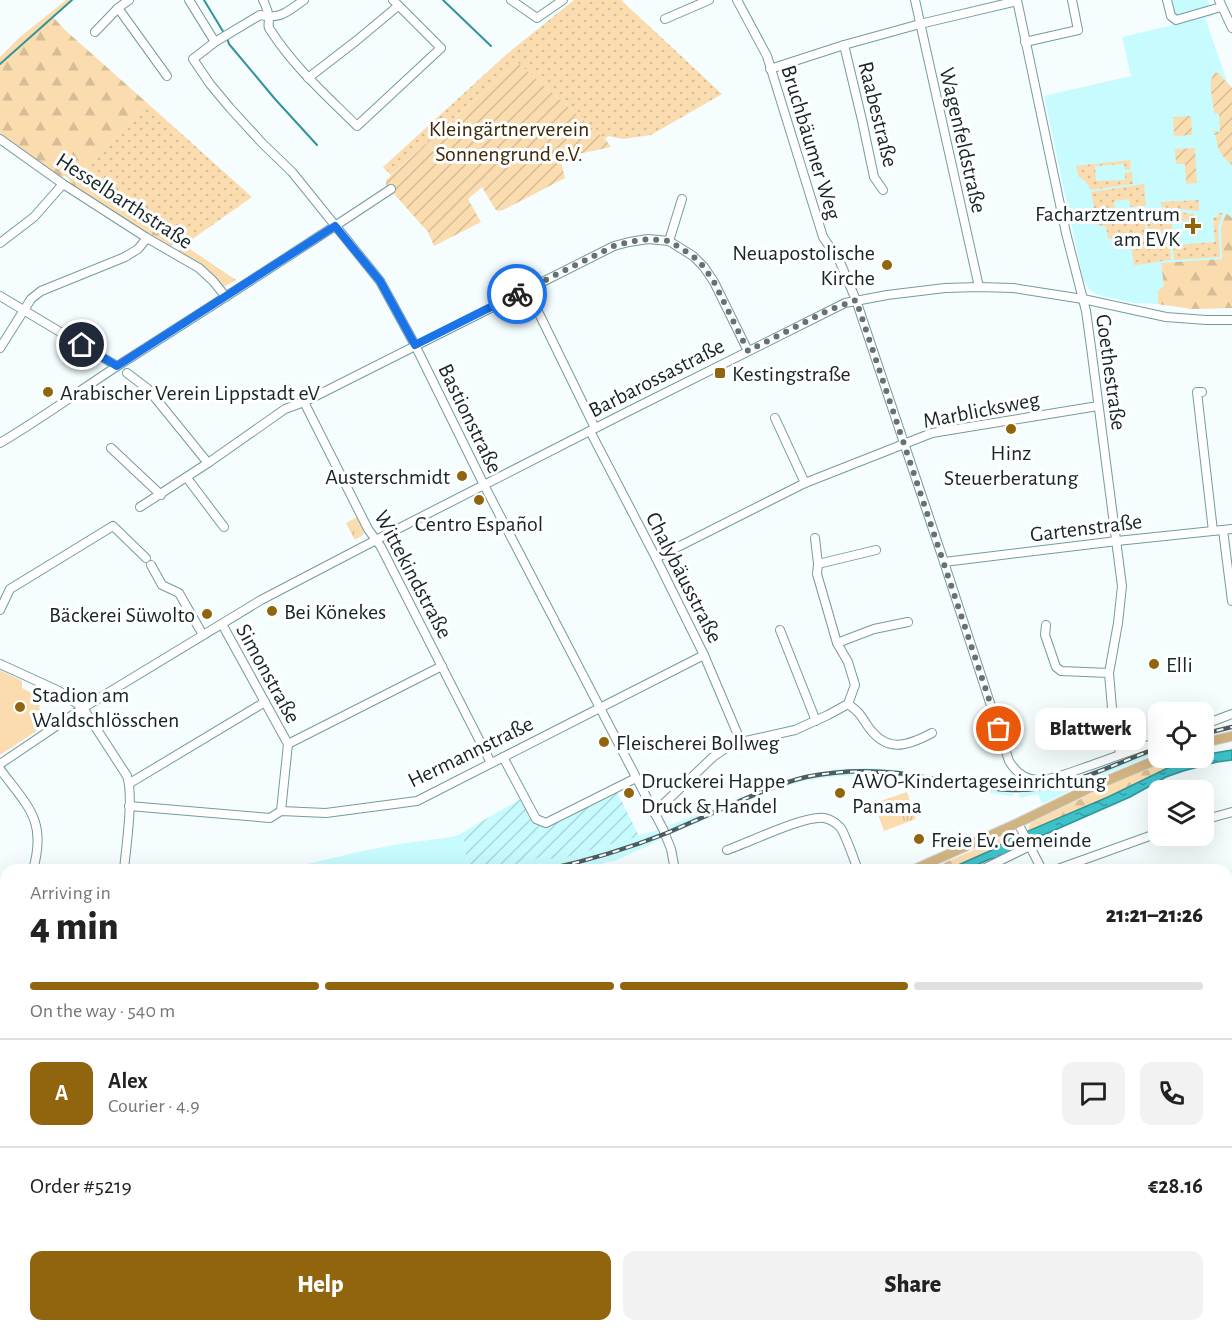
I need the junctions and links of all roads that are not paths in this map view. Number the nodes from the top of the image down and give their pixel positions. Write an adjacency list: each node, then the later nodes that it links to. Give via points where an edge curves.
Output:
1 (129, 0): 15 (street)
2 (189, 0): 21 (street)
3 (263, 0): 16 (street)
4 (304, 0): 16 (street, via 279,16)
5 (511, 0): 6 (street, via 537,18)
6 (563, 0)
7 (709, 0): 17 (street)
8 (737, 0): 24 (street, Bruchbäumer Weg)
9 (915, 0): 18 (street, Wagenfeldstraße)
10 (1017, 0): 18 (street); 22 (street, Goethestraße)
11 (1072, 0): 22 (street, via 1078,30)
12 (1167, 0): 14 (street, via 1176,20)
13 (395, 3): 26 (street, via 356,41); 26 (street, via 441,48 357,126)
14 (1220, 3): 19 (street)
15 (118, 8): 20 (street); 25 (street)
16 (269, 17): 21 (street, via 260,15); 26 (street, via 268,28)
17 (665, 20)
18 (920, 24): 23 (street); 36 (street, Wagenfeldstraße)
19 (1232, 28)
20 (95, 32)
21 (215, 42): 32 (street, Bastionstraße, via 193,59 230,108 292,172)
22 (1025, 42): 40 (street, Goethestraße)
23 (844, 45): 24 (street); 30 (street, Raabestraße, via 874,177)
24 (770, 69): 41 (street, Bruchbäumer Weg, via 823,237 840,261)
25 (167, 76)
26 (308, 78)
27 (0, 139): 28 (street, Hesselbarthstraße)
28 (63, 184): 33 (street, Hesselbarthstraße); 35 (street, via 34,216)
29 (391, 189): 32 (street)
30 (883, 190)
31 (682, 199): 34 (street)
32 (335, 226): 39 (street); 44 (street, Bastionstraße, via 380,281)
33 (147, 238): 39 (street, Hesselbarthstraße, via 199,268); 42 (street, via 125,258 41,291)
34 (669, 241): 37 (street, via 648,239 614,246); 46 (street, via 704,267)
35 (0, 243)
36 (979, 287): 40 (street, Barbarossastraße); 41 (street, Barbarossastraße)
37 (527, 289): 44 (street); 53 (street, Chalybäusstraße)
38 (0, 296): 42 (street)
39 (226, 297): 47 (street)
40 (1083, 299): 43 (street, Barbarossastraße, via 1166,316); 51 (street, Goethestraße)
41 (856, 300): 46 (street, Barbarossastraße); 55 (street, Bruchbäumer Weg)
42 (24, 310): 45 (street); 47 (street)
43 (1232, 320)
44 (415, 345): 50 (street); 60 (street, Bastionstraße)
45 (0, 348)
46 (748, 351): 53 (street, Barbarossastraße)
47 (117, 366): 54 (street)
48 (128, 373): 57 (street, via 148,389)
49 (1202, 392): 65 (street, via 1197,392)
50 (304, 402): 57 (street, via 285,409); 67 (street, Wittekindstraße)
51 (1098, 406): 55 (street, Marblicksweg, via 933,433); 68 (street, Goethestraße)
52 (775, 418): 59 (street)
53 (592, 430): 60 (street, Barbarossastraße); 70 (street, Chalybäusstraße)
54 (0, 443)
55 (904, 444): 59 (street, Marblicksweg); 71 (street, Bruchbäumer Weg)
56 (111, 448): 61 (street)
57 (208, 463): 58 (street)
58 (187, 478): 61 (street); 63 (street)
59 (805, 483): 70 (street, Marblicksweg)
60 (484, 485): 67 (street, Barbarossastraße); 88 (street, Bastionstraße)
61 (161, 495): 62 (street)
62 (140, 507)
63 (224, 527)
64 (1228, 529): 65 (street, Gartenstraße); 73 (street)
65 (1213, 531): 68 (street, Gartenstraße)
66 (815, 538): 72 (street)
67 (376, 540): 76 (street, Barbarossastraße); 83 (street, Wittekindstraße)
68 (1117, 541): 71 (street, Gartenstraße); 84 (street, Goethestraße, via 1122,586)
69 (876, 550): 72 (street)
70 (656, 558): 81 (street, Chalybäusstraße)
71 (944, 562): 98 (street, Bruchbäumer Weg, via 1015,771 1026,778 1049,779)
72 (818, 564): 80 (street, via 817,573)
73 (1232, 601)
74 (0, 610): 79 (street, via 10,589 113,526 149,562 162,585 179,593)
75 (908, 622): 80 (street, via 874,629)
76 (222, 624): 79 (street, Barbarossastraße); 85 (street, Simonstraße)
77 (1046, 625): 84 (street, via 1045,635 1056,668)
78 (780, 630): 90 (street)
79 (203, 635): 87 (street, Barbarossastraße)
80 (837, 644): 86 (street, via 855,685)
81 (704, 655): 88 (street, Hermannstraße); 95 (street, Chalybäusstraße)
82 (0, 664): 87 (street, via 59,691)
83 (442, 666): 96 (street); 100 (street, Wittekindstraße)
84 (1109, 673): 98 (street, Goethestraße)
85 (264, 702): 96 (street, Simonstraße); 105 (street)
86 (848, 704): 90 (street); 92 (street, via 860,713 875,735 890,744 908,744)
87 (82, 708): 102 (street, Barbarossastraße); 105 (street)
88 (599, 708): 99 (street, Hermannstraße); 104 (street, Bastionstraße)
89 (1232, 714): 91 (street)
90 (816, 721): 95 (street, via 795,730)
91 (1214, 721)
92 (932, 733)
93 (1232, 736): 94 (main road)
94 (1214, 740)
95 (741, 742): 109 (street, via 713,758)
96 (288, 744): 107 (street, Simonstraße)
97 (1148, 745): 98 (street)
98 (1120, 754)
99 (503, 757): 100 (street, Hermannstraße); 104 (street, via 536,819 546,823)
100 (491, 763): 107 (street, Hermannstraße, via 417,801 326,813)
101 (1148, 763): 111 (main road, via 1094,786)
102 (0, 764)
103 (0, 769): 115 (street, via 30,809 37,826)
104 (636, 778): 109 (street, Bastionstraße)
105 (130, 783): 106 (street)
106 (129, 806): 107 (street, Hermannstraße, via 270,818); 116 (street)
107 (281, 811)
108 (1232, 812): 110 (street)
109 (654, 813): 117 (street, Bastionstraße)
110 (1214, 817)
111 (1020, 828): 113 (street); 119 (main road)
112 (1148, 837): 122 (street)
113 (1029, 845): 120 (street); 121 (street)
114 (727, 850): 118 (street, via 787,827 824,818 842,829)
115 (34, 864)
116 (124, 864)
117 (674, 864)
118 (856, 864)
119 (928, 864)
120 (993, 864)
121 (1039, 864)
122 (1072, 864)

